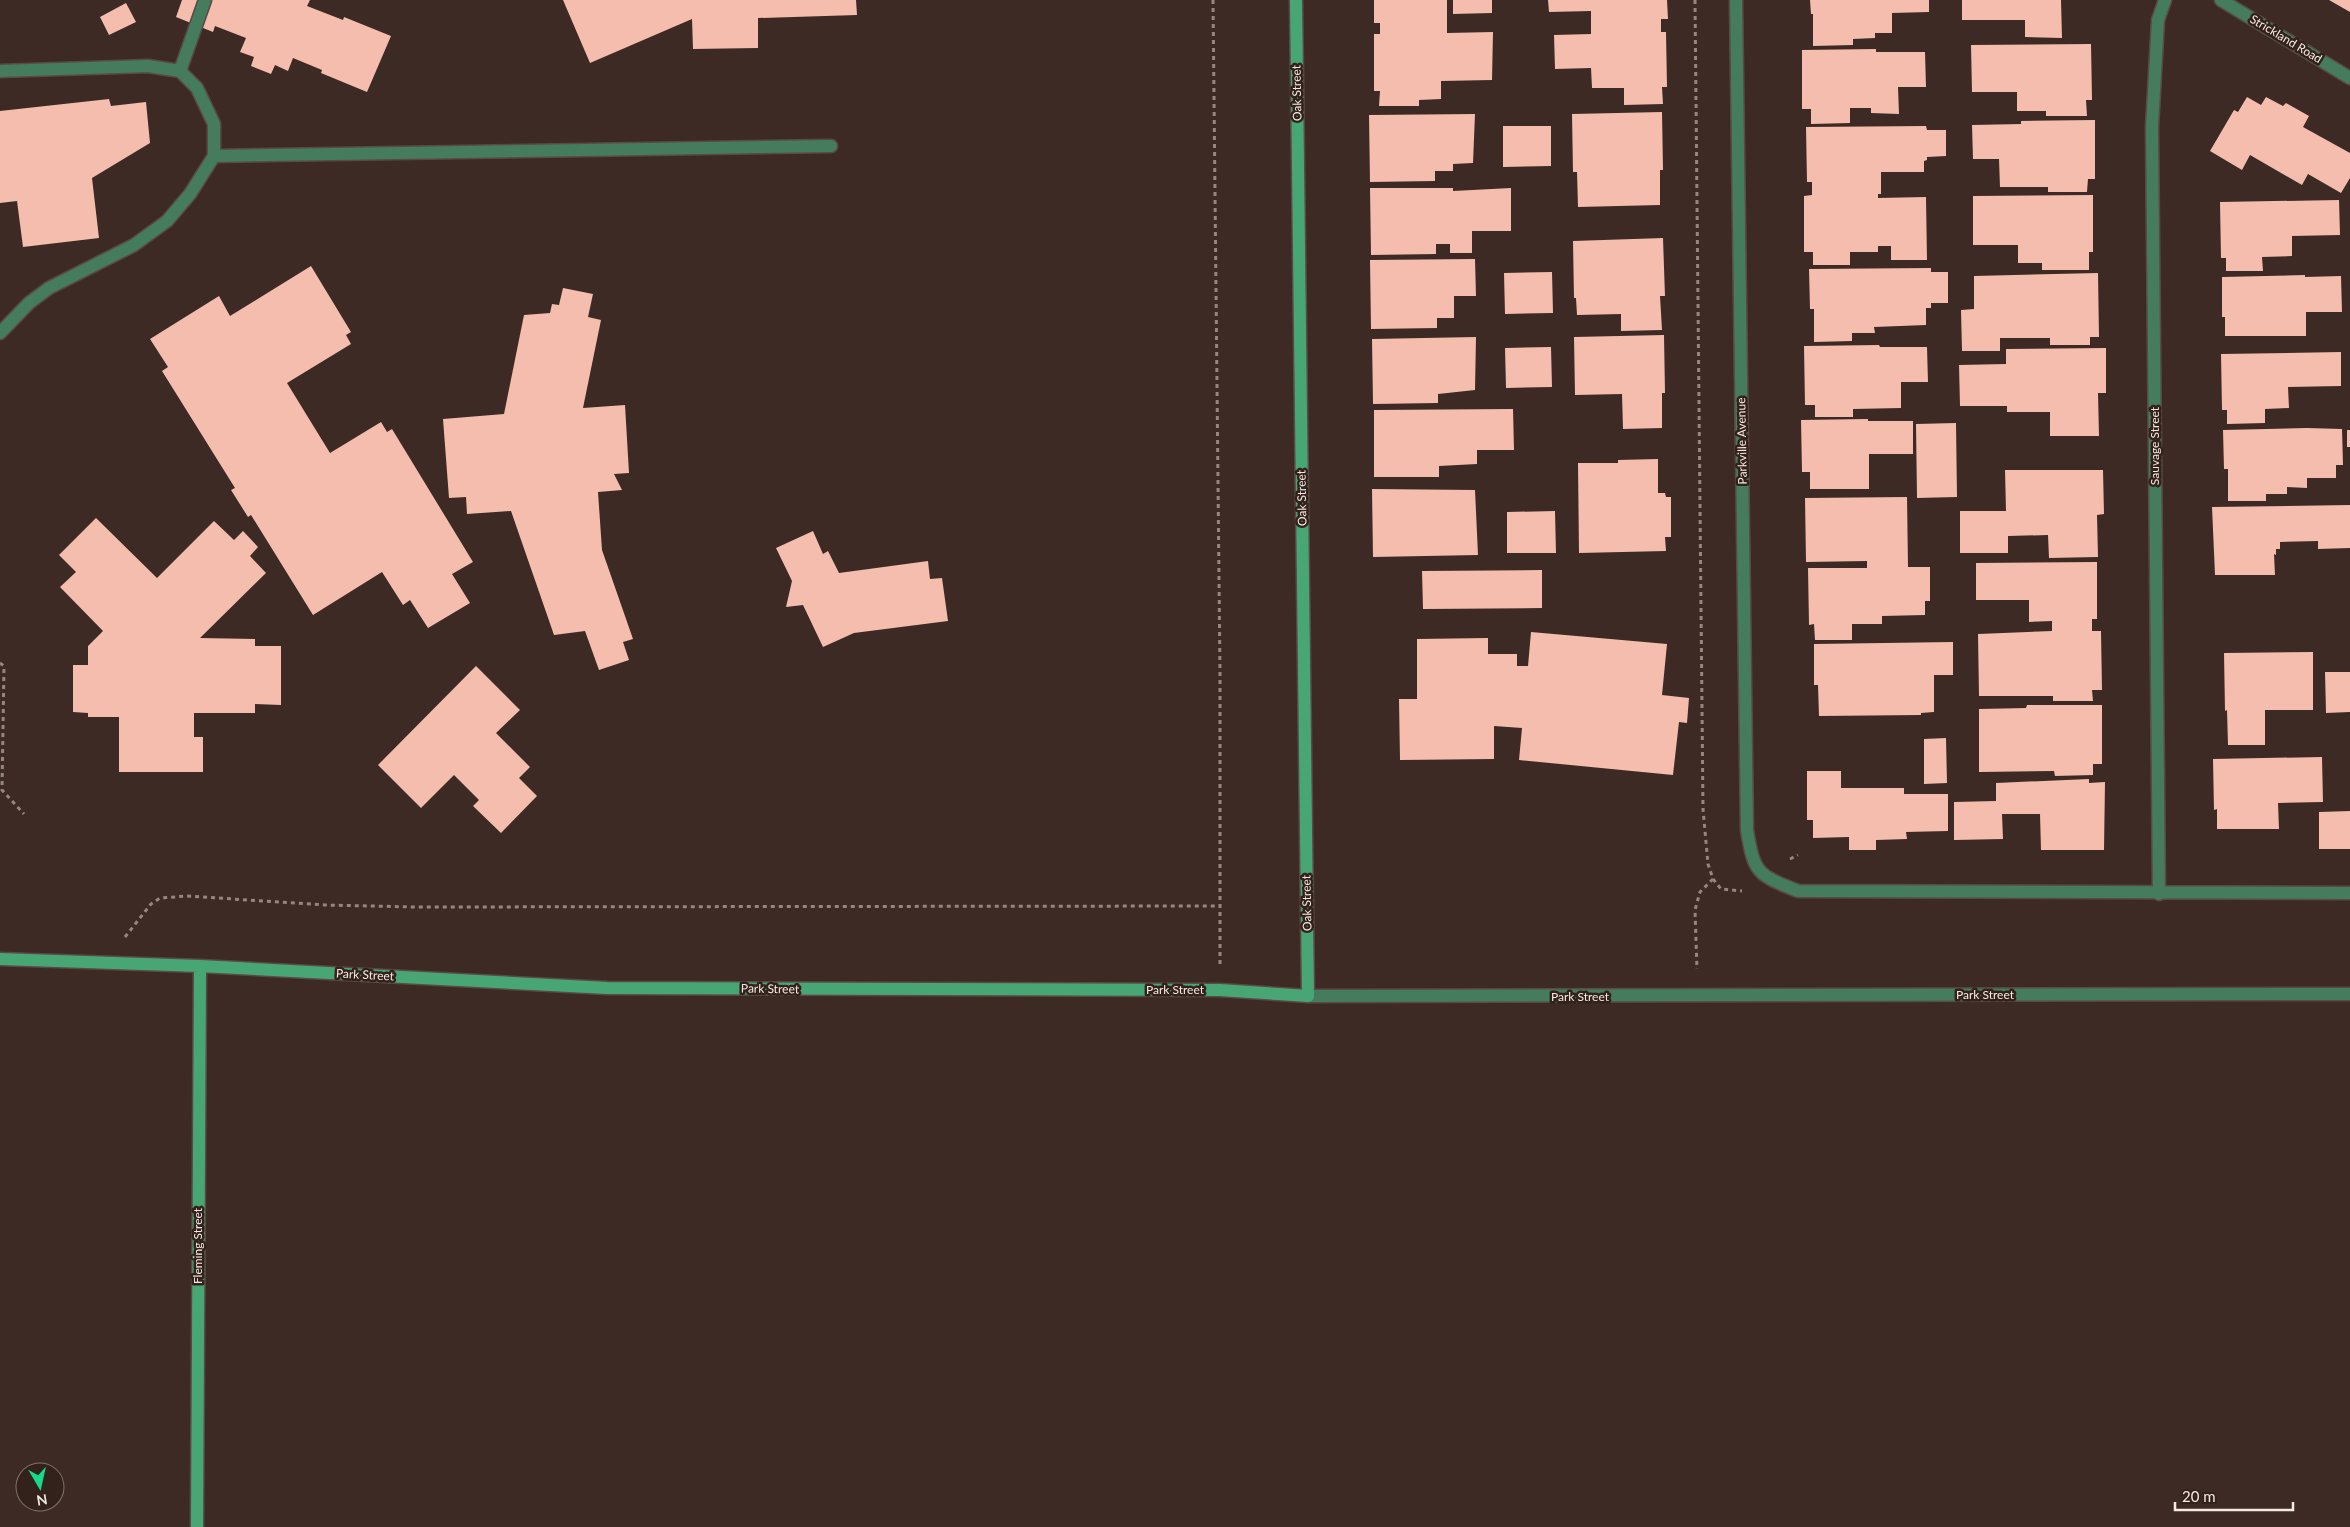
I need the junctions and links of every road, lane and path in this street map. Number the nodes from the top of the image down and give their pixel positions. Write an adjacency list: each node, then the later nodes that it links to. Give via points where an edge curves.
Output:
1 (205, 0): 9 (street)
2 (1213, 0): 18 (path, via 1220,674)
3 (1296, 0): 24 (street, Oak Street)
4 (1695, 0): 25 (path, via 1703,809 1708,864 1713,878 1700,892 1695,910)
5 (1736, 0): 17 (street, Parkville Avenue, via 1747,830 1752,858 1765,878 1798,891)
6 (2165, 0): 17 (street, Sauvage Street, via 2158,20 2152,127)
7 (2222, 0): 10 (street, Strickland Road)
8 (0, 71): 9 (street, via 148,66)
9 (180, 71): 12 (street, via 197,88 207,106 214,124)
10 (2350, 78)
11 (831, 146): 12 (street)
12 (214, 156): 13 (street, via 190,194 166,221 134,245 49,288)
13 (0, 333)
14 (0, 663): 15 (path, via 4,666 2,790)
15 (24, 814)
16 (2350, 893): 17 (street)
17 (2159, 894)
18 (1219, 906): 20 (path, via 415,907 187,896 160,898 151,904); 22 (path)
19 (0, 959): 20 (street, Park Street)
20 (104, 963): 21 (street, Park Street)
21 (200, 966): 22 (street, Park Street, via 607,988); 26 (street, Fleming Street)
22 (1220, 990): 24 (street, Park Street)
23 (2350, 994): 25 (street, Park Street)
24 (1308, 996): 25 (street, Park Street)
25 (1697, 997)
26 (197, 1527)

